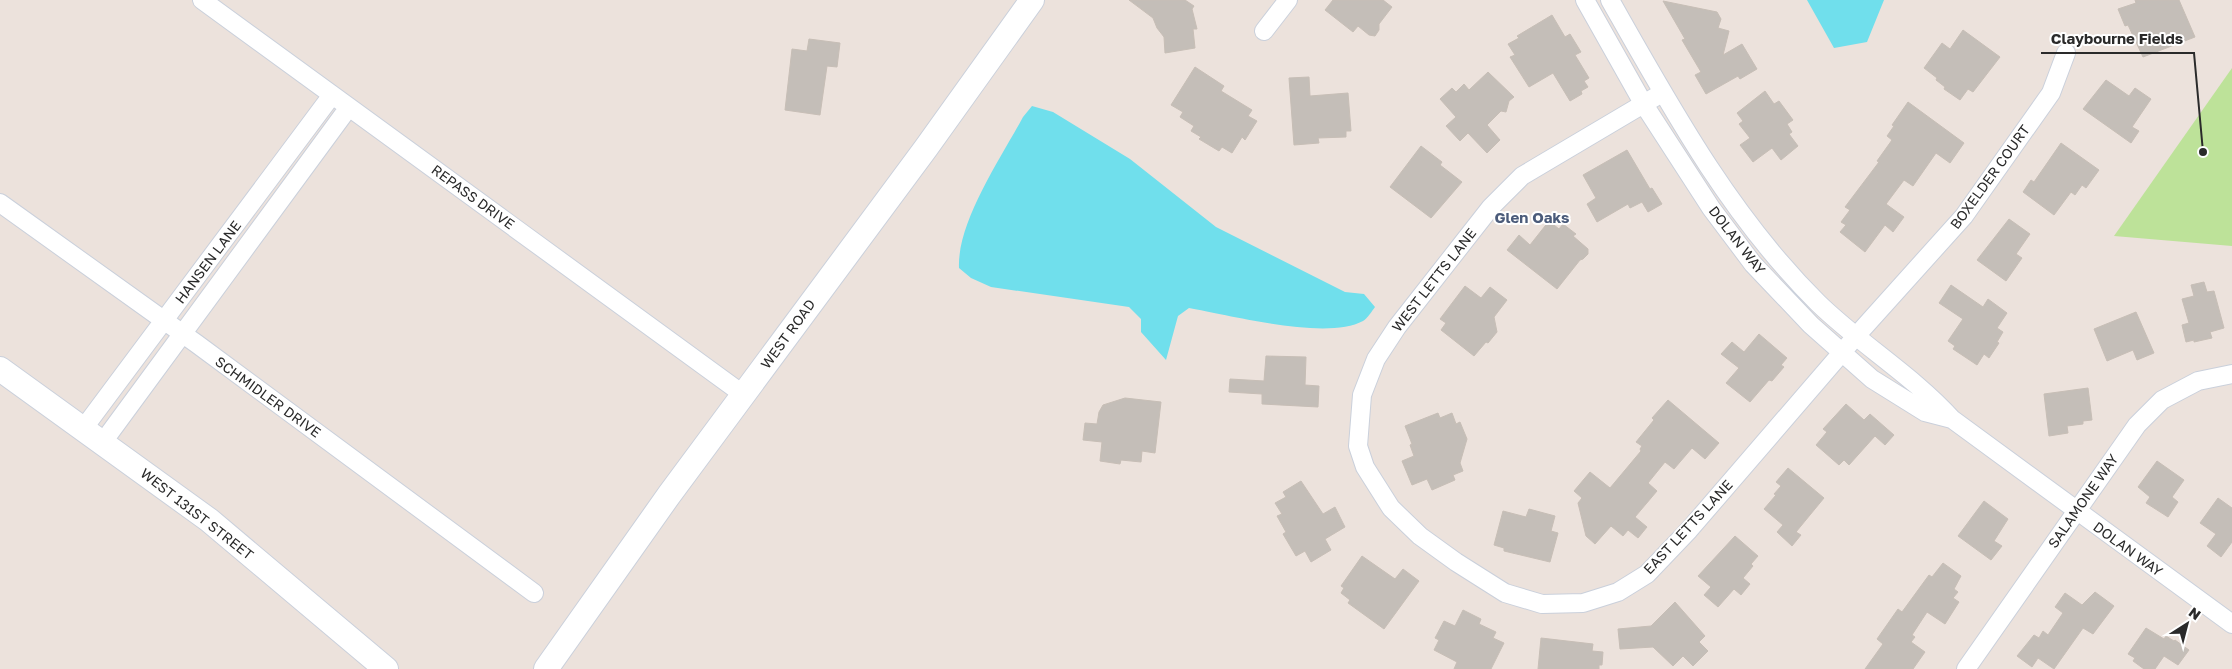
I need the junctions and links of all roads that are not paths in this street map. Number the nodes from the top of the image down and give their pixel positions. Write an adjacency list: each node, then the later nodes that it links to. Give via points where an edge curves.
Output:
1 (202, 0): 9 (street, REPASS DRIVE)
2 (1032, 0): 19 (street, WEST ROAD)
3 (1288, 0): 6 (street)
4 (1585, 0): 10 (street, DOLAN WAY)
5 (1610, 0): 8 (street, DOLAN WAY)
6 (1264, 30)
7 (2066, 53): 15 (street, BOXELDER COURT, via 2051,93 1964,216)
8 (1662, 93): 10 (street, WEST LETTS LANE); 15 (street, DOLAN WAY, via 1725,192 1770,250 1818,303)
9 (332, 95): 11 (street, REPASS DRIVE); 13 (street, HANSEN LANE)
10 (1643, 103): 16 (street, DOLAN WAY, via 1711,208 1753,264 1810,324); 24 (street, WEST LETTS LANE, via 1522,176 1491,206 1376,359 1362,395 1358,446 1365,467 1391,508)
11 (349, 107): 14 (street, HANSEN LANE); 19 (street, REPASS DRIVE)
12 (0, 203): 13 (street, SCHMIDLER DRIVE)
13 (164, 320): 14 (street, SCHMIDLER DRIVE); 21 (street, HANSEN LANE)
14 (183, 334): 22 (street, HANSEN LANE); 25 (street, SCHMIDLER DRIVE)
15 (1857, 335): 16 (street, EAST LETTS LANE); 20 (street, DOLAN WAY, via 1931,397)
16 (1843, 352): 20 (street, DOLAN WAY, via 1872,379 1925,412); 24 (street, EAST LETTS LANE, via 1689,530 1647,574 1618,592 1583,603 1542,604 1505,592)
17 (0, 369): 21 (street, WEST 131ST STREET)
18 (2232, 374): 23 (street, SALAMONE WAY, via 2198,382 2162,400 2137,424)
19 (744, 395): 28 (street, WEST ROAD)
20 (1952, 419): 23 (street, DOLAN WAY)
21 (84, 429): 22 (street, WEST 131ST STREET)
22 (103, 442): 27 (street, WEST 131ST STREET, via 208,520)
23 (2076, 511): 26 (street, DOLAN WAY); 29 (street, SALAMONE WAY)
24 (1420, 536)
25 (534, 593)
26 (2232, 624)
27 (386, 669)
28 (546, 669)
29 (1966, 669)

